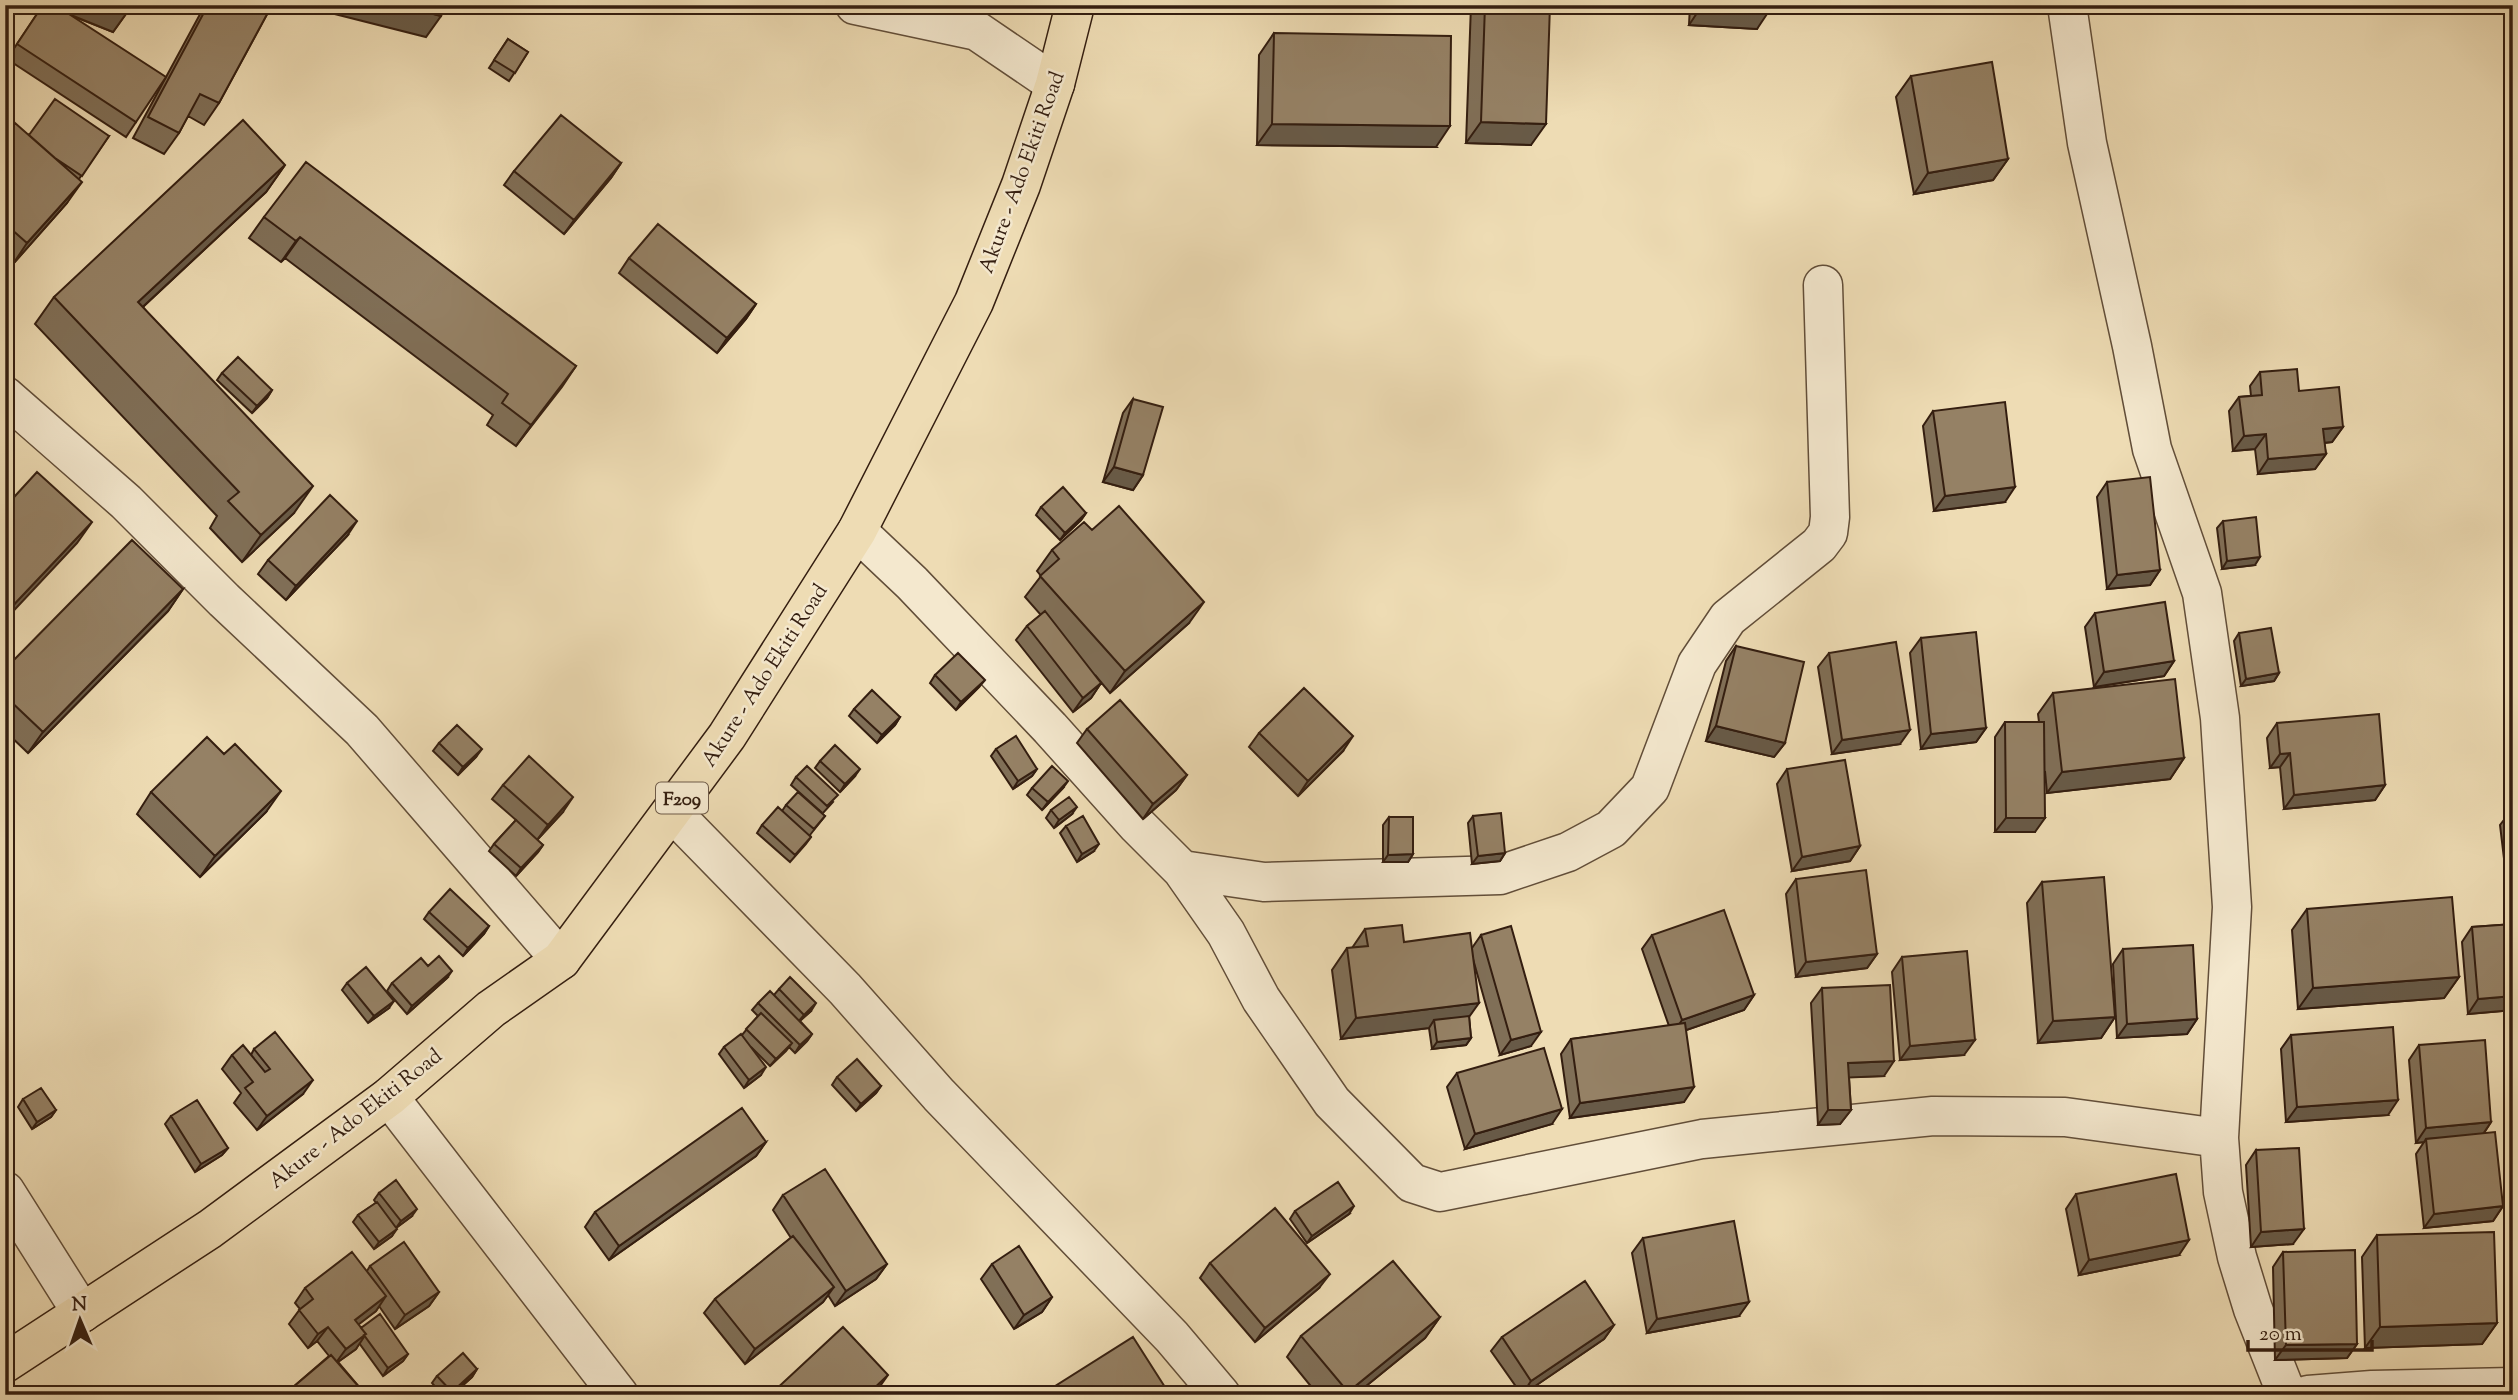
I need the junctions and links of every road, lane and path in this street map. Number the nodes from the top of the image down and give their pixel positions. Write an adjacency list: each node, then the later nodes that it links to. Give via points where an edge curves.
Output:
1 (855, 5): 4 (street, via 976,31)
2 (1075, 5): 4 (main road, Akure - Ado Ekiti Road / F209)
3 (2067, 5): 12 (street, via 2087,143 2152,449 2202,593 2220,718 2232,907)
4 (1055, 84): 7 (main road, Akure - Ado Ekiti Road / F209, via 974,302)
5 (1823, 285): 9 (street, via 1828,533 1728,618 1697,664 1650,788 1611,829 1568,852 1500,875 1265,882)
6 (9, 410): 10 (street, via 127,502 362,730)
7 (857, 531): 8 (main road, Akure - Ado Ekiti Road / F209, via 727,736); 9 (street, via 912,583)
8 (672, 811): 10 (main road, Akure - Ado Ekiti Road / F209); 18 (street, via 845,989)
9 (1182, 870): 12 (street, via 1226,933 1261,999 1332,1102 1412,1183 1440,1192 1702,1139 1933,1116 2065,1117)
10 (561, 960): 11 (main road, Akure - Ado Ekiti Road / F209, via 491,1009)
11 (389, 1097): 14 (main road, Akure - Ado Ekiti Road / F209, via 210,1229); 17 (street)
12 (2219, 1138): 19 (street, via 2223,1192 2237,1257)
13 (5, 1191): 14 (street)
14 (82, 1313): 15 (main road, Akure - Ado Ekiti Road / F209)
15 (5, 1363)
16 (2513, 1387): 20 (street)
17 (620, 1395)
18 (1221, 1395)
19 (2287, 1395)
20 (2308, 1395)

